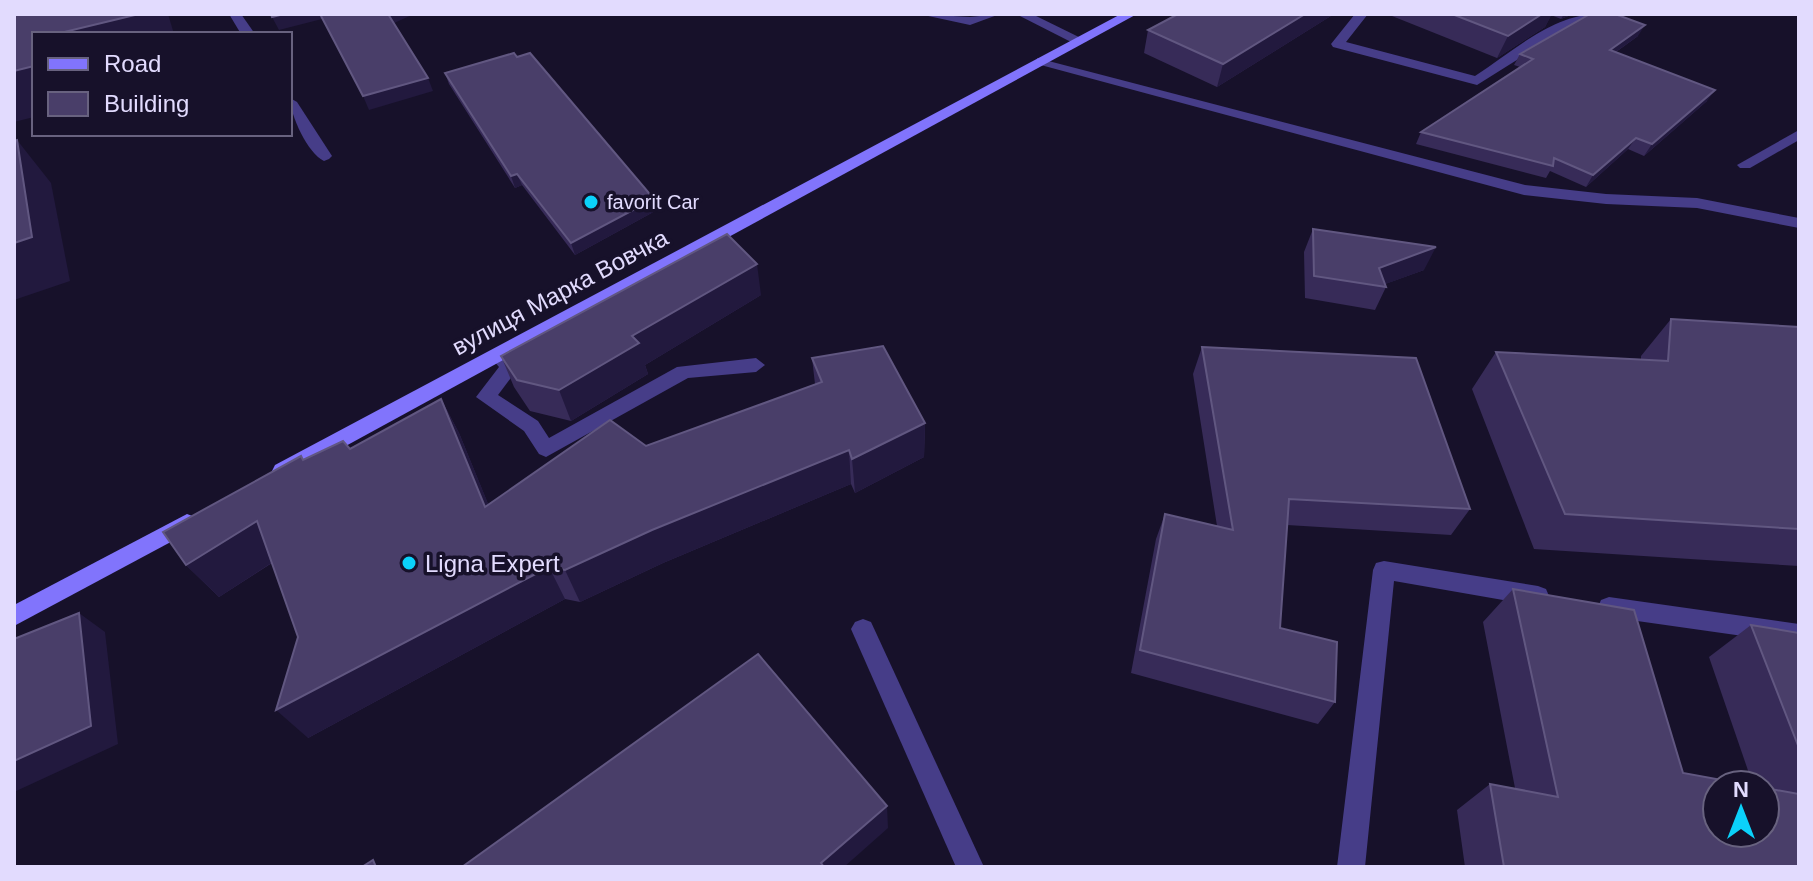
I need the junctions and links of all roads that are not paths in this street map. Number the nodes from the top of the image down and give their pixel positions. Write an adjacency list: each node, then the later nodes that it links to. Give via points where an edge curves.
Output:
1 (235, 14): 10 (lane)
2 (925, 14): 3 (lane, via 970,21)
3 (994, 14)
4 (1022, 14): 11 (lane)
5 (1131, 14): 11 (main road, вулиця Марка Вовчка)
6 (1362, 14): 9 (lane, via 1338,44 1477,81)
7 (1592, 14): 9 (lane)
8 (1540, 18): 9 (lane)
9 (1561, 26)
10 (247, 32)
11 (1080, 41): 12 (main road, вулиця Марка Вовчка)
12 (1042, 61): 17 (lane, via 1524,190 1697,203); 18 (main road, вулиця Марка Вовчка)
13 (292, 105): 15 (lane)
14 (1799, 134): 16 (lane)
15 (324, 156)
16 (1745, 165)
17 (1799, 223)
18 (498, 355): 19 (lane, via 510,367 486,397 531,426 546,449 684,372); 20 (main road, вулиця Марка Вовчка)
19 (756, 365)
20 (263, 481)
21 (208, 511): 22 (main road)
22 (14, 616)
23 (863, 629): 25 (lane)
24 (1799, 634): 26 (lane, via 1384,570)
25 (970, 867)
26 (1351, 867)

